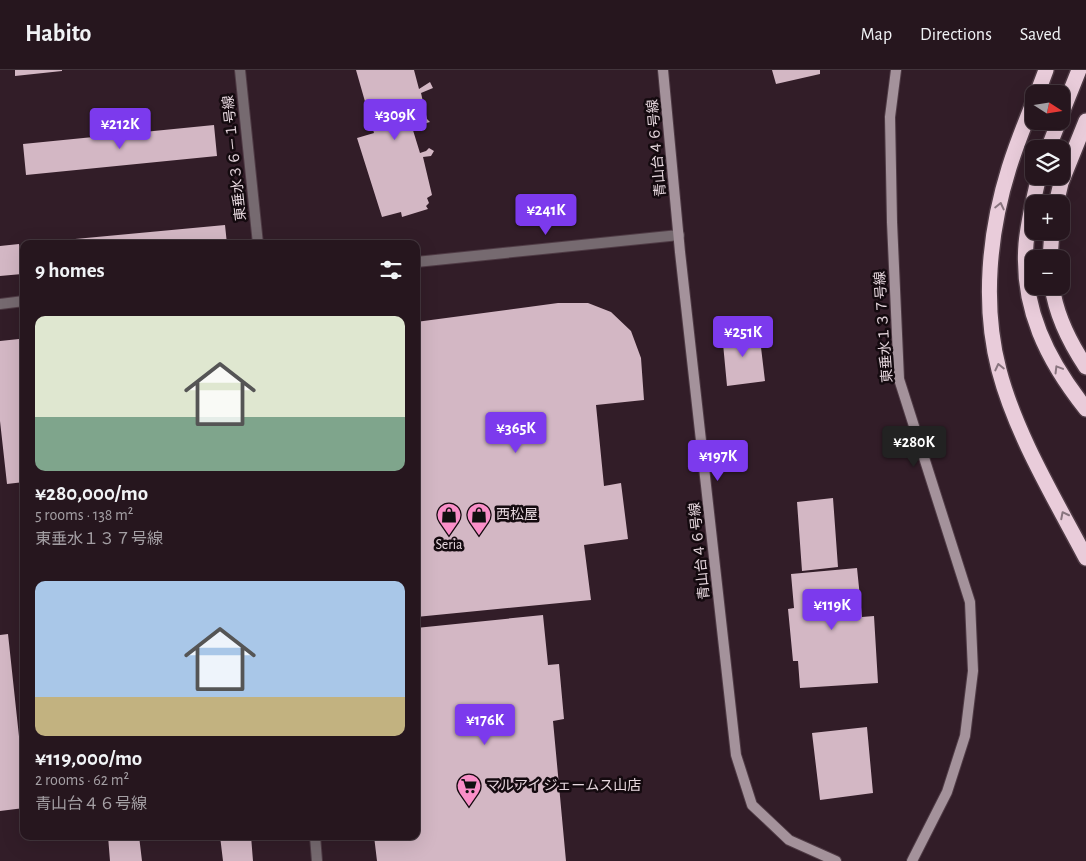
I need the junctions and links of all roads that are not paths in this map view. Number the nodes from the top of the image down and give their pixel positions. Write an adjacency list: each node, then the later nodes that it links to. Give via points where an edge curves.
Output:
1 (240, 70): 13 (street, 東垂水３６－１号線)
2 (663, 70): 12 (street, 青山台４６号線)
3 (896, 70): 24 (street, 東垂水１３７号線, via 890,117 899,379 970,602 973,671 965,736 948,792)
4 (1046, 70): 6 (highway)
5 (1079, 70): 7 (highway)
6 (1040, 85)
7 (1070, 92)
8 (1086, 121): 11 (highway)
9 (1025, 125): 20 (highway, one-way to 9, via 1012,410 999,370 992,333 992,251 998,210)
10 (1037, 185): 19 (highway, one-way to 10, via 1048,353 1030,303 1026,244)
11 (1058, 195)
12 (679, 236): 14 (street); 23 (street, 青山台４６号線, via 736,755 752,805 789,840)
13 (258, 240)
14 (420, 262)
15 (1053, 295): 18 (highway, via 1062,324)
16 (20, 302): 17 (street)
17 (0, 304)
18 (1086, 367)
19 (1086, 409)
20 (1086, 558)
21 (315, 840): 22 (street)
22 (317, 861)
23 (836, 861)
24 (912, 861)

